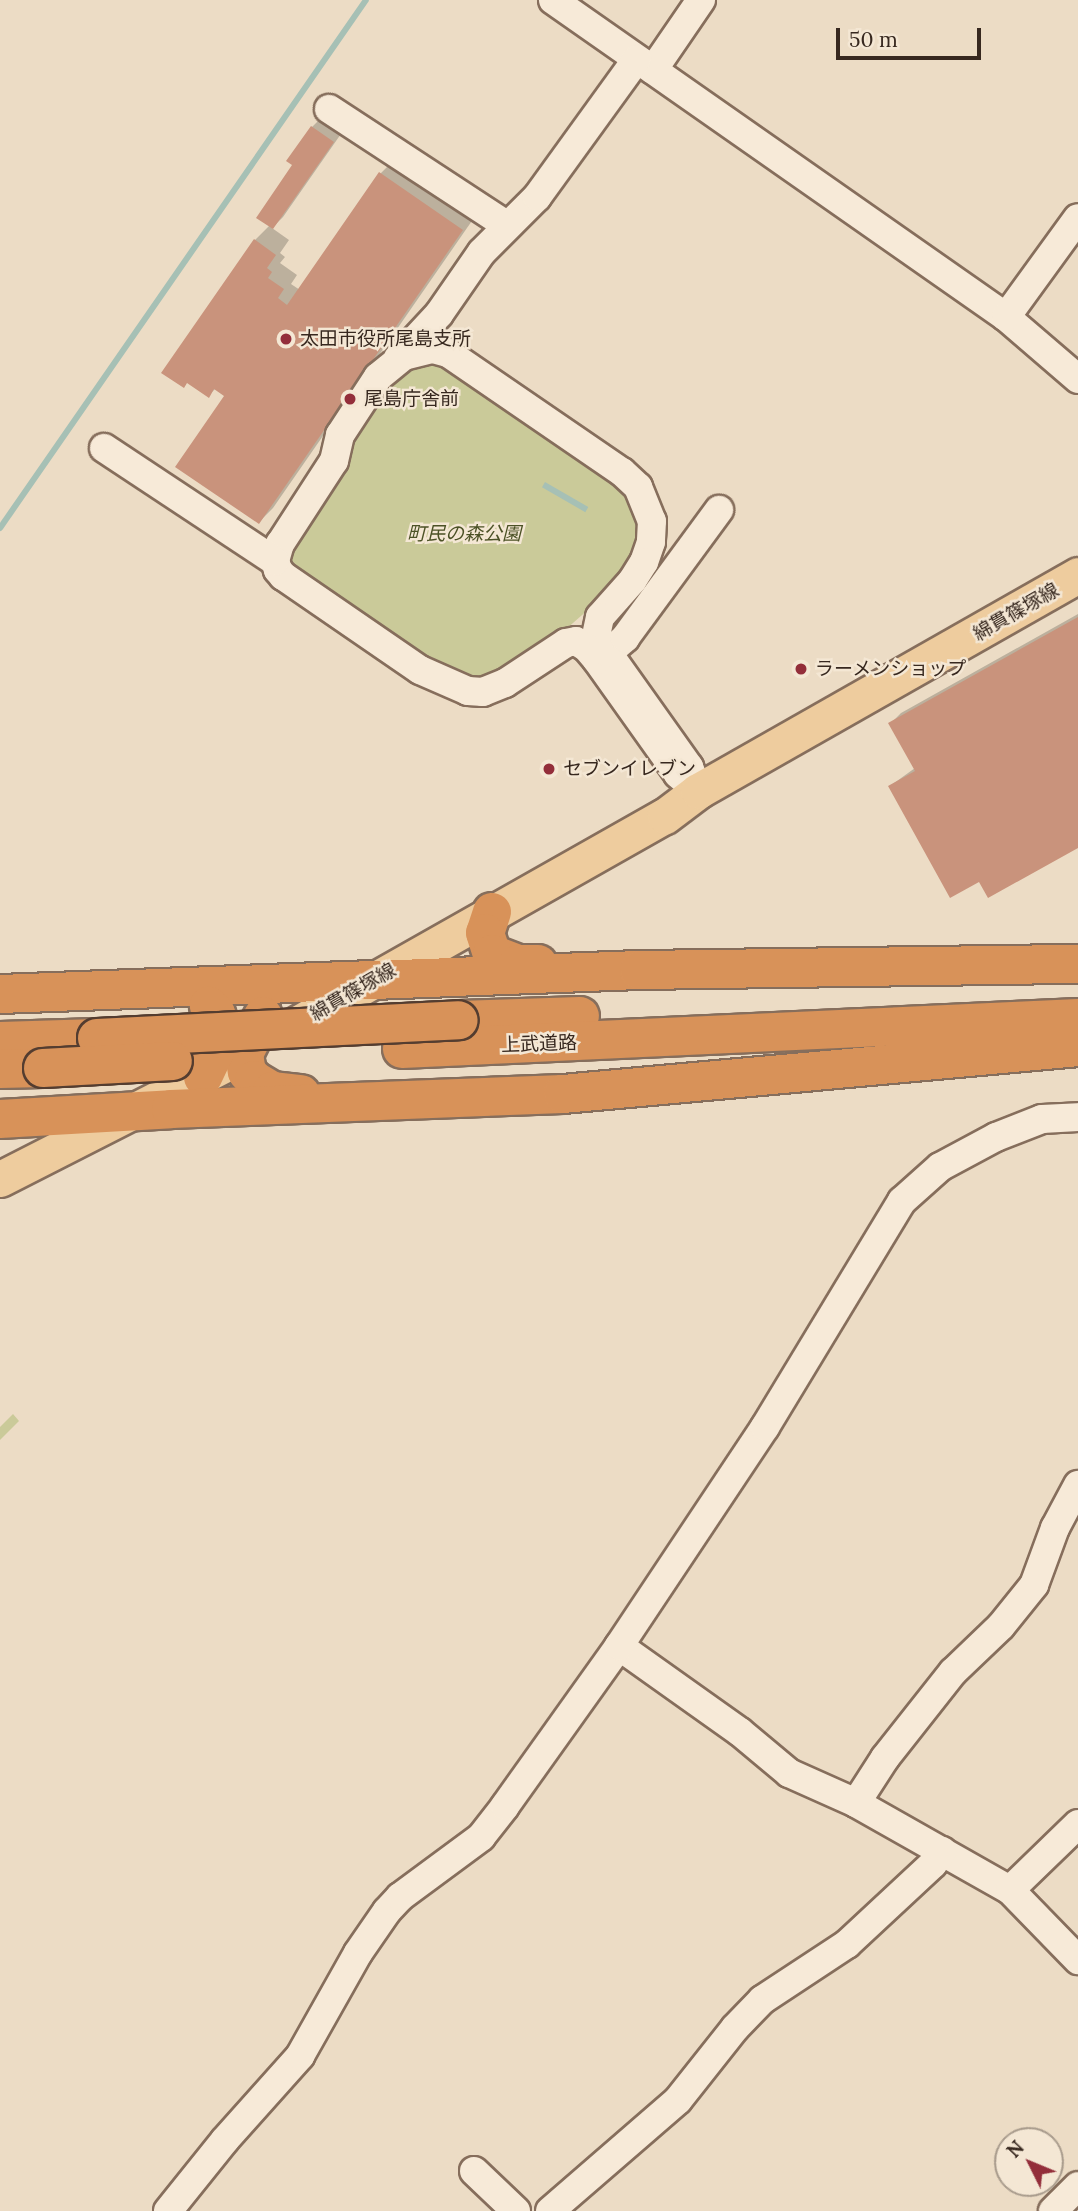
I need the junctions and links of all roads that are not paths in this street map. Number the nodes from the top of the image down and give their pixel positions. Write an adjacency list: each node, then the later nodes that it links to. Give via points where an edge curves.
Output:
1 (553, 0): 3 (street)
2 (702, 0): 3 (street)
3 (645, 64): 6 (street, via 537,197); 8 (street)
4 (329, 109): 6 (street)
5 (1078, 218): 8 (street)
6 (506, 225): 7 (street)
7 (439, 314): 9 (street, via 436,336); 10 (street)
8 (1006, 317): 11 (street)
9 (448, 353): 10 (street, via 419,351); 16 (street, via 622,472 646,499 652,521 644,562 596,627 596,636)
10 (388, 366): 14 (street, via 340,435 334,461 279,544)
11 (1078, 379)
12 (104, 448): 14 (street)
13 (719, 510): 16 (street, via 625,638)
14 (275, 561): 17 (street, via 283,576 421,670 468,691 483,692 505,684 576,641 597,660 678,774)
15 (1078, 575): 17 (main road, 綿貫篠塚線)
16 (608, 653): 17 (street, via 689,767)
17 (698, 791): 18 (main road, 綿貫篠塚線, via 666,816); 22 (main road, 綿貫篠塚線, via 659,803)
18 (492, 912): 20 (highway, via 486,942 501,959 519,964 597,964); 21 (main road, 綿貫篠塚線)
19 (1078, 964): 20 (highway)
20 (639, 970): 21 (highway)
21 (374, 981): 22 (highway); 29 (main road, 綿貫篠塚線)
22 (326, 983): 23 (highway); 26 (main road, 綿貫篠塚線)
23 (103, 991): 24 (highway); 29 (highway, via 202,1002 216,1014)
24 (0, 994)
25 (1078, 994): 28 (highway, 上武道路, bridge)
26 (263, 1017): 29 (highway)
27 (1078, 1018): 31 (highway, 上武道路, bridge)
28 (0, 1041)
29 (232, 1047): 32 (highway); 33 (highway, via 250,1076 272,1091); 35 (main road, 綿貫篠塚線)
30 (1078, 1047): 33 (highway, via 677,1086)
31 (0, 1069)
32 (203, 1077): 34 (main road)
33 (418, 1101): 34 (highway)
34 (139, 1111): 35 (highway); 39 (main road)
35 (88, 1114): 37 (highway); 38 (main road, 綿貫篠塚線)
36 (1078, 1117): 41 (street, via 1042,1119 996,1137 940,1167 902,1201 765,1427)
37 (0, 1119)
38 (0, 1167)
39 (0, 1179)
40 (1078, 1485): 42 (street, via 1055,1528 1034,1585 1001,1626 953,1672)
41 (619, 1646): 42 (street, via 740,1732 789,1773); 49 (street, via 481,1837 387,1911 300,2056)
42 (856, 1803): 44 (street)
43 (1078, 1824): 45 (street)
44 (942, 1851): 45 (street); 51 (street, via 847,1944 762,2000 670,2107)
45 (1010, 1891): 46 (street)
46 (1078, 1960)
47 (474, 2171): 50 (street)
48 (1078, 2186): 52 (street)
49 (168, 2211)
50 (516, 2211)
51 (550, 2211)
52 (1053, 2211)

